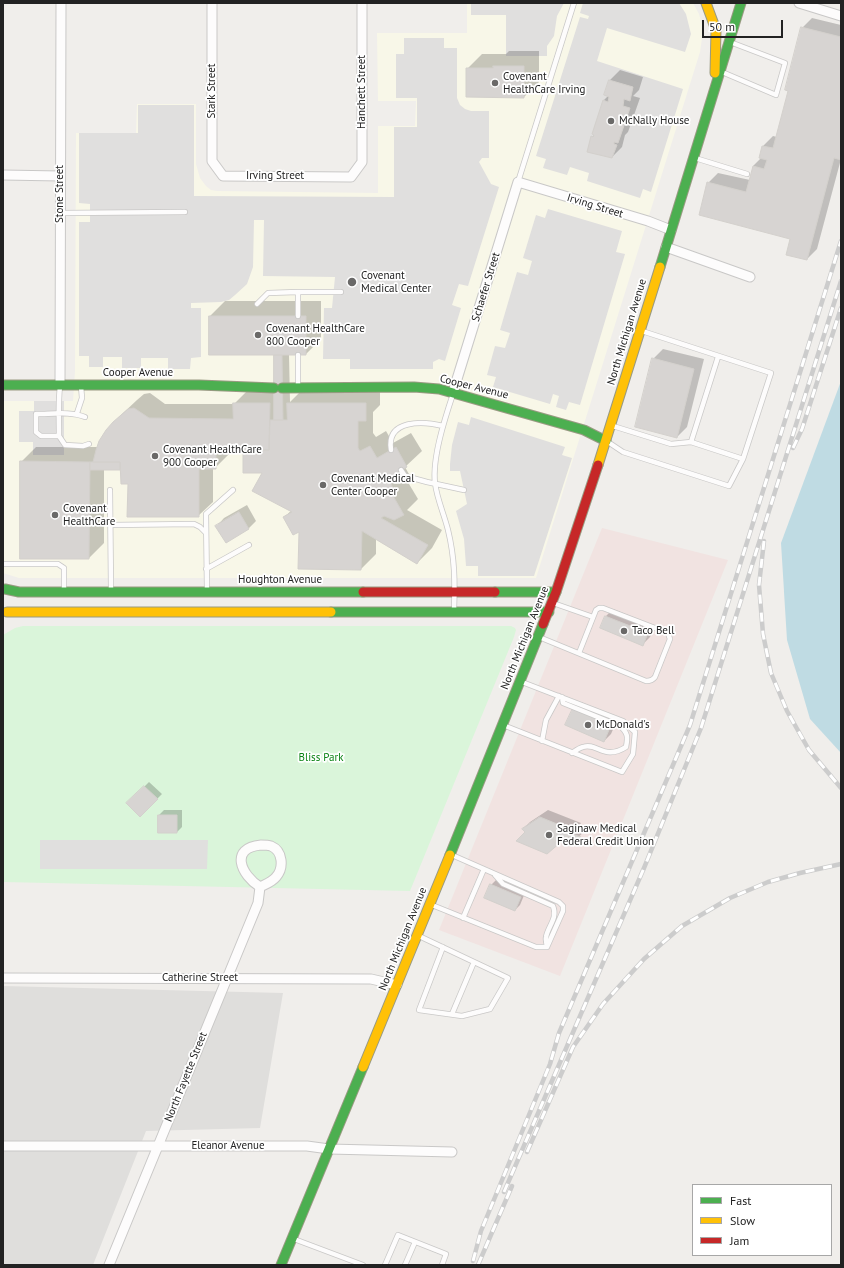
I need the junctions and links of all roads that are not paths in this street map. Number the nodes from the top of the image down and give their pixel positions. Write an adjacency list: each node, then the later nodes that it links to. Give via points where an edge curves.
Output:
1 (61, 3): 15 (street, Stone Street)
2 (212, 3): 16 (street, Stark Street, via 212,161)
3 (362, 3): 17 (street, Hanchett Street, via 362,162)
4 (574, 3): 18 (lane)
5 (706, 3): 11 (street, via 716,30)
6 (742, 3): 9 (street, North Michigan Avenue)
7 (799, 3): 8 (street)
8 (841, 16)
9 (729, 42): 10 (street, North Michigan Avenue); 10 (lane, via 785,62 776,95)
10 (720, 71): 11 (street, North Michigan Avenue)
11 (715, 90): 12 (street, North Michigan Avenue)
12 (694, 158): 13 (lane); 21 (street, North Michigan Avenue)
13 (747, 174)
14 (3, 175): 15 (street)
15 (60, 176): 19 (street, Stone Street)
16 (223, 176): 17 (street, Irving Street)
17 (351, 177)
18 (518, 182): 21 (street, Irving Street); 35 (street, Schaefer Street)
19 (60, 212): 20 (lane); 32 (street, Stone Street)
20 (185, 212)
21 (671, 230): 22 (street, North Michigan Avenue)
22 (666, 248): 23 (street); 28 (street, North Michigan Avenue)
23 (750, 277)
24 (298, 292): 25 (lane); 26 (lane, via 268,292); 27 (lane)
25 (341, 292)
26 (257, 304)
27 (298, 316)
28 (640, 331): 30 (lane); 40 (street, North Michigan Avenue)
29 (298, 355): 34 (lane)
30 (718, 357): 43 (lane); 46 (lane, via 771,373)
31 (3, 385): 32 (street, Cooper Avenue)
32 (60, 385): 33 (street, Cooper Avenue); 37 (lane)
33 (81, 385): 34 (street, Cooper Avenue); 36 (lane, via 82,398)
34 (298, 388): 35 (street, Cooper Avenue, via 414,387)
35 (453, 392): 39 (lane); 42 (street, Cooper Avenue, via 584,430)
36 (77, 413): 37 (lane); 38 (lane)
37 (59, 414): 41 (lane); 41 (lane, via 36,414 36,432 41,436)
38 (85, 417)
39 (443, 426): 45 (lane, via 431,423 403,426 392,437); 48 (lane)
40 (611, 426): 42 (street, North Michigan Avenue); 43 (lane, via 671,444)
41 (59, 436): 44 (lane, via 66,445)
42 (606, 441): 46 (lane, via 623,452 729,486); 62 (street, North Michigan Avenue)
43 (692, 442): 46 (lane)
44 (89, 444)
45 (390, 450)
46 (743, 459)
47 (401, 470): 48 (lane, via 405,476)
48 (435, 483): 51 (lane); 61 (lane, via 453,552)
49 (110, 490): 52 (lane)
50 (233, 490): 53 (lane, via 206,514)
51 (464, 490)
52 (110, 525): 53 (lane, via 194,524); 59 (lane)
53 (206, 533): 56 (lane)
54 (249, 545): 56 (lane)
55 (3, 564): 58 (lane, via 58,564 64,568)
56 (206, 569): 60 (lane)
57 (4, 588): 58 (street, Houghton Avenue, via 19,592); 64 (street, via 9,596)
58 (64, 592): 59 (street, Houghton Avenue)
59 (111, 592): 60 (street, Houghton Avenue)
60 (207, 592): 61 (street, Houghton Avenue)
61 (455, 592): 62 (street, Houghton Avenue); 65 (lane)
62 (556, 592): 63 (street, North Michigan Avenue)
63 (550, 607): 65 (street); 66 (lane); 67 (street, North Michigan Avenue)
64 (7, 608): 65 (street)
65 (454, 611)
66 (593, 617): 68 (lane); 68 (lane, via 596,610 603,608 668,633 670,639 655,677 646,681)
67 (538, 637): 68 (lane); 69 (street, North Michigan Avenue)
68 (579, 654)
69 (521, 681): 70 (lane); 71 (street, North Michigan Avenue)
70 (560, 697): 72 (lane, via 546,720); 73 (lane, via 563,703 620,726 628,736 626,747 619,751 610,753 583,746); 73 (lane, via 623,721 635,732 633,754 622,772)
71 (503, 725): 72 (lane); 74 (street, North Michigan Avenue)
72 (542, 741): 73 (lane)
73 (572, 753)
74 (450, 855): 75 (lane); 78 (street, North Michigan Avenue)
75 (484, 869): 76 (lane); 79 (lane)
76 (493, 873): 82 (lane, via 503,884 553,906 555,917 545,939); 82 (lane, via 563,906)
77 (260, 887): 77 (street, via 271,882 281,870 280,854 270,846 254,846 242,855 242,868 252,882); 85 (street, North Fayette Street, via 258,903)
78 (430, 904): 79 (lane); 80 (street, North Michigan Avenue)
79 (464, 918): 82 (lane, via 536,947)
80 (418, 935): 81 (lane); 86 (street, North Michigan Avenue)
81 (443, 947): 83 (lane); 87 (lane, via 419,1010)
82 (547, 947)
83 (474, 962): 87 (lane); 87 (lane, via 508,978 490,1009 462,1016)
84 (3, 978): 85 (street, Catherine Street)
85 (226, 978): 86 (street, Catherine Street, via 371,979); 89 (street, North Fayette Street)
86 (397, 985): 90 (street, North Michigan Avenue)
87 (452, 1014)
88 (3, 1146): 89 (street, Eleanor Avenue)
89 (158, 1146): 90 (street, Eleanor Avenue, via 307,1146); 94 (street, North Fayette Street)
90 (329, 1149): 91 (street, Eleanor Avenue); 92 (street, North Michigan Avenue)
91 (452, 1152)
92 (292, 1238): 95 (street, North Michigan Avenue); 96 (lane)
93 (415, 1242): 97 (lane, via 398,1235); 98 (lane); 99 (lane, via 446,1254)
94 (109, 1265)
95 (281, 1265)
96 (363, 1265)
97 (384, 1265)
98 (405, 1265)
99 (442, 1265)

